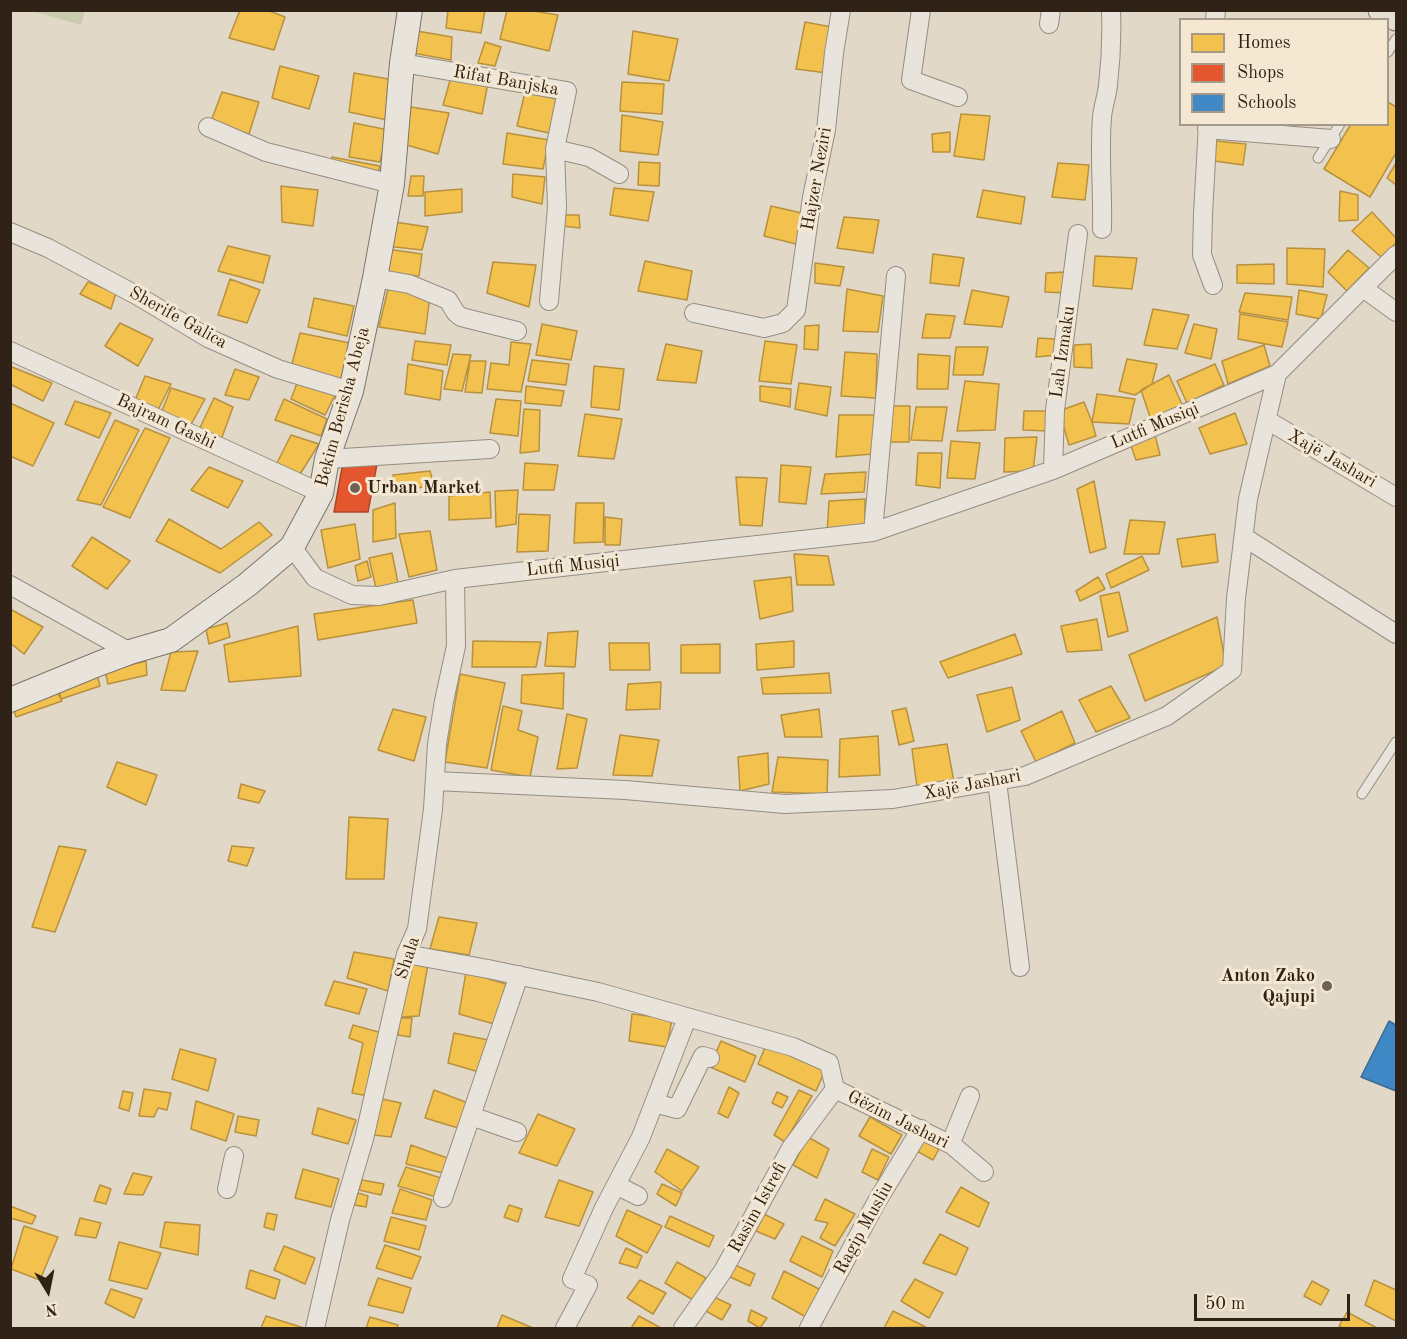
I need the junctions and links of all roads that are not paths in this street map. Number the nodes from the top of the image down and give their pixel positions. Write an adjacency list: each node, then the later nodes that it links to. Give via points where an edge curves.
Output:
1 (410, 10): 7 (street, Bekim Berisha Abeja)
2 (841, 10): 26 (street, Hajzer Neziri, via 796,310 783,323 764,328)
3 (921, 10): 8 (street, via 911,80)
4 (1111, 10): 16 (street, via 1112,44 1102,114)
5 (1382, 10): 6 (main road)
6 (1396, 17)
7 (402, 63): 12 (street, Rifat Banjska, via 567,91); 15 (street, Bekim Berisha Abeja)
8 (958, 97)
9 (208, 127): 15 (street, via 266,152)
10 (1208, 127): 11 (street); 22 (street, via 1202,255)
11 (1336, 132): 13 (lane)
12 (555, 149): 14 (street, via 590,157); 24 (street, Rifat Banjska, via 557,207)
13 (1318, 158)
14 (619, 174)
15 (392, 184): 21 (street, Bekim Berisha Abeja)
16 (1102, 229)
17 (10, 232): 30 (street, Sherife Galica, via 58,253 208,338 278,369)
18 (1078, 234): 34 (street, Lah Izmaku, via 1055,410)
19 (1396, 255): 23 (street, Lutfi Musiqi)
20 (896, 276): 37 (street)
21 (375, 278): 27 (street, via 409,284 448,300 461,317); 30 (street, Bekim Berisha Abeja)
22 (1214, 285)
23 (1364, 288): 25 (street); 29 (street, Lutfi Musiqi)
24 (549, 301)
25 (1396, 312)
26 (694, 313)
27 (517, 331)
28 (10, 351): 35 (street, Bajram Gashi)
29 (1277, 374): 31 (street, Xajë Jashari); 34 (street, Lutfi Musiqi)
30 (351, 391): 33 (street, Bekim Berisha Abeja)
31 (1267, 420): 36 (street, Xajë Jashari); 38 (street, Xajë Jashari, via 1248,499)
32 (490, 449): 33 (street)
33 (327, 459): 35 (street, Bekim Berisha Abeja)
34 (1053, 470): 37 (street, Lutfi Musiqi)
35 (321, 493): 39 (street, Bekim Berisha Abeja)
36 (1396, 497)
37 (873, 532): 40 (street, Lutfi Musiqi)
38 (1244, 537): 42 (street); 47 (street, Xajë Jashari, via 1232,670 1167,716 1025,776)
39 (292, 548): 40 (street, Lutfi Musiqi, via 315,578 352,595 379,596); 43 (street, Bekim Berisha Abeja, via 171,640)
40 (455, 579): 46 (street, Shala, via 456,646 439,733)
41 (10, 585): 43 (street)
42 (1396, 634)
43 (130, 652): 44 (street, Bekim Berisha Abeja)
44 (10, 700)
45 (1396, 742): 48 (lane)
46 (435, 781): 47 (street, Xajë Jashari, via 625,790 785,804 893,799); 49 (street, Shala, via 417,929)
47 (996, 781): 50 (street)
48 (1362, 794)
49 (406, 954): 51 (street, Gëzim Jashari); 67 (street, Shala)
50 (1020, 967)
51 (519, 975): 52 (street, Gëzim Jashari, via 598,992); 57 (street)
52 (687, 1018): 54 (street, Gëzim Jashari, via 793,1047 829,1063); 56 (street)
53 (710, 1058): 56 (street, via 703,1056 677,1109)
54 (835, 1089): 58 (street, Gëzim Jashari); 69 (street, Rasim Istrefi, via 791,1148 723,1271)
55 (970, 1096): 60 (street)
56 (654, 1103): 63 (street)
57 (471, 1116): 59 (street); 66 (street)
58 (921, 1129): 60 (street, Gëzim Jashari); 70 (street, Ragip Musliu, via 877,1201)
59 (517, 1132)
60 (952, 1145): 62 (street, Gëzim Jashari)
61 (234, 1156): 64 (street)
62 (984, 1172)
63 (616, 1185): 65 (street); 68 (street, via 572,1279 588,1285)
64 (227, 1189)
65 (638, 1196)
66 (443, 1198)
67 (315, 1329)
68 (565, 1329)
69 (683, 1329)
70 (809, 1329)

